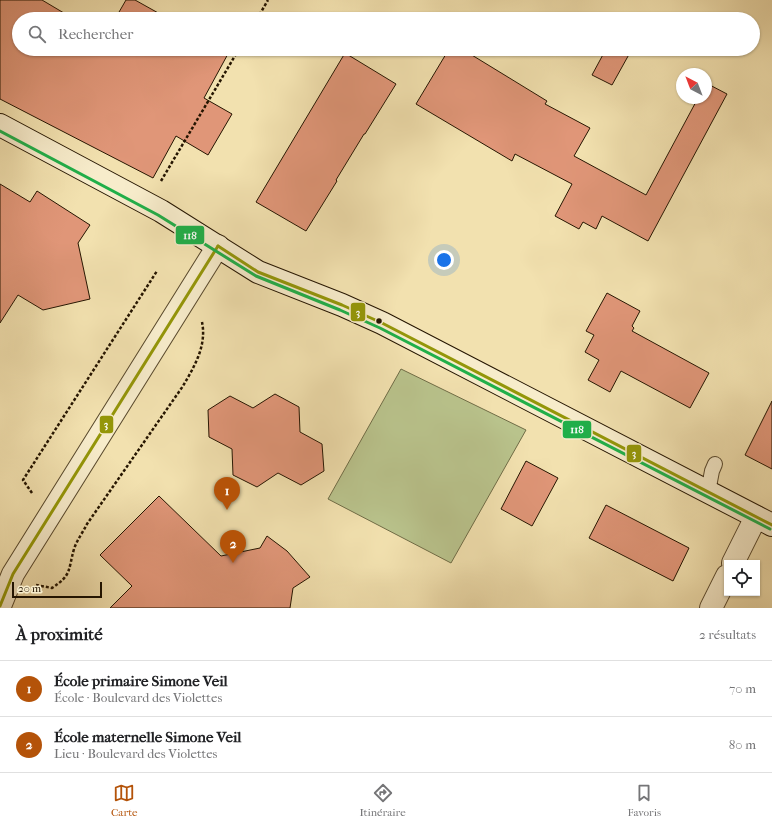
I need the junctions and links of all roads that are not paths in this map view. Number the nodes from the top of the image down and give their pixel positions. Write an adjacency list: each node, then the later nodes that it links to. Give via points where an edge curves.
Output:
1 (0, 125): 2 (street, via 161,211)
2 (218, 246): 4 (street, via 258,272 382,323); 8 (street, via 13,574)
3 (715, 464): 4 (lane)
4 (708, 492): 5 (street)
5 (764, 521): 6 (street)
6 (735, 560)
7 (724, 582): 9 (street)
8 (1, 602)
9 (711, 608)

